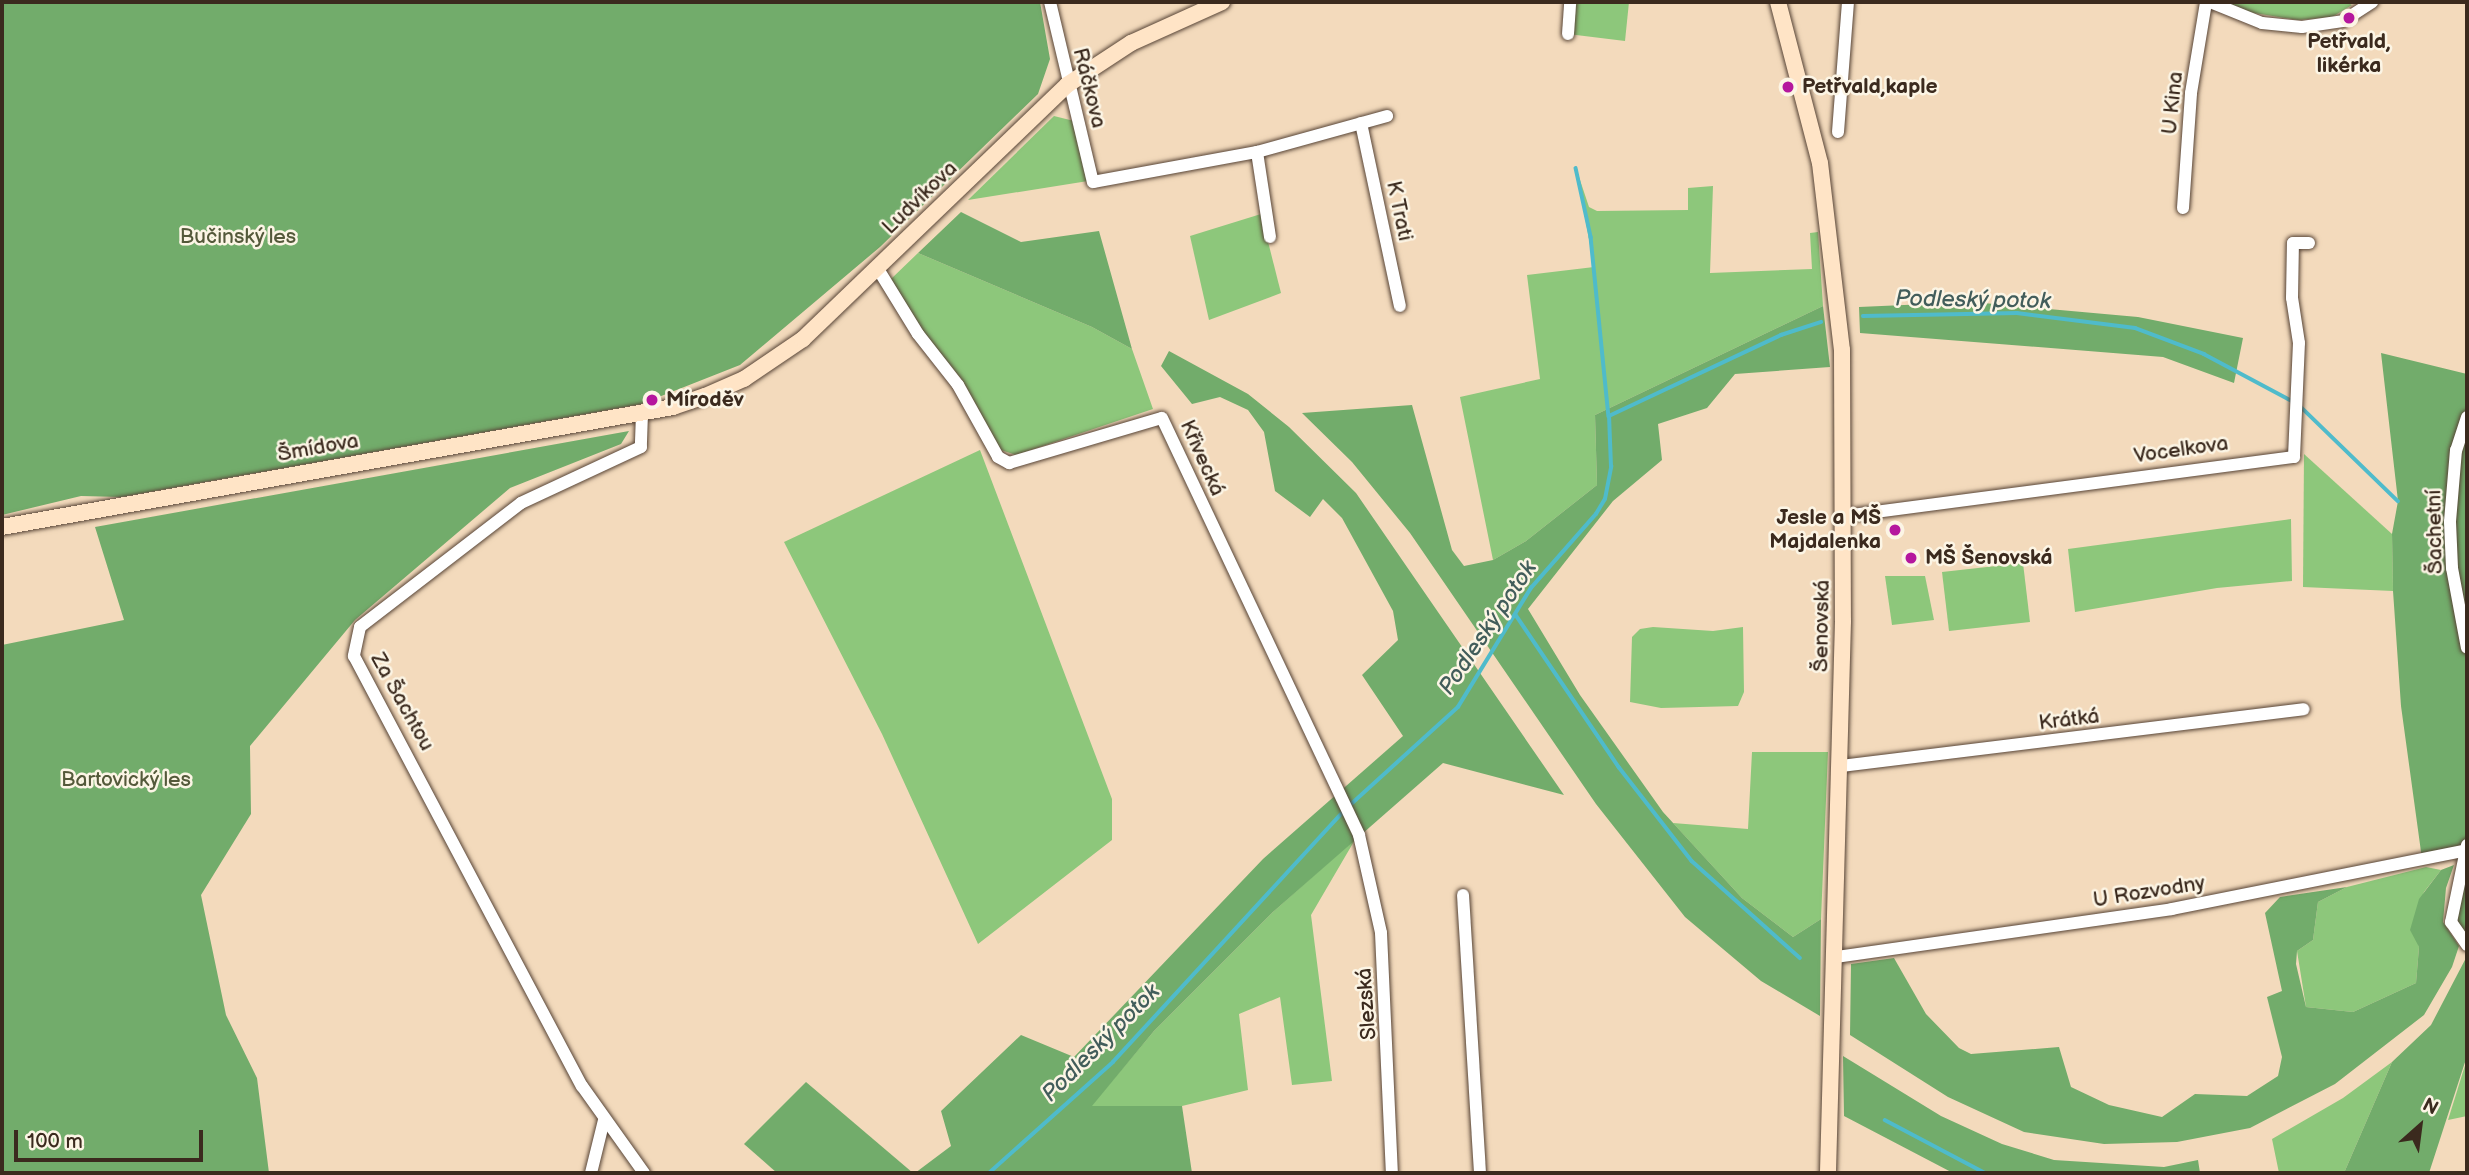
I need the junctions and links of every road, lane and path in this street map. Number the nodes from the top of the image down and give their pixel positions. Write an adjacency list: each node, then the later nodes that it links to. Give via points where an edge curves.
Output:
1 (1050, 2): 9 (street, Ráčkova)
2 (1222, 2): 9 (street, Ludvíkova, via 1131,43)
3 (1570, 2): 8 (street)
4 (1777, 2): 21 (street, Šenovská, via 1812,125 1835,263 1843,382)
5 (1848, 2): 12 (street)
6 (2208, 2): 7 (street, via 2252,20 2302,27 2343,20); 14 (street, U Kina, via 2192,93)
7 (2372, 2)
8 (1568, 34)
9 (1067, 85): 13 (street, Ráčkova, via 1093,182); 17 (street, Ludvíkova)
10 (1387, 116): 11 (street)
11 (1361, 123): 13 (street); 18 (street, K Trati)
12 (1839, 132)
13 (1257, 152): 15 (street)
14 (2183, 208)
15 (1270, 237)
16 (2309, 243): 21 (street, Vocelkova, via 2293,243 2294,457)
17 (878, 269): 19 (street, Ludvíkova, via 803,339 744,379 673,407); 26 (street, Křivecká, via 918,334 958,385 998,457 1009,463 1162,418)
18 (1400, 306)
19 (642, 412): 22 (street, Šmídova); 31 (street, Za Šachtou, via 641,447 521,503 360,626 354,656)
20 (2467, 417): 23 (street, Šachetní, via 2456,450 2450,522 2452,568)
21 (1844, 516): 25 (street, Šenovská)
22 (2, 527)
23 (2467, 648)
24 (2302, 709): 25 (street, Krátká)
25 (1841, 766): 30 (street, Šenovská)
26 (1359, 835): 34 (street, Slezská, via 1381,933)
27 (2467, 847): 29 (street, via 2451,922); 30 (street, U Rozvodny, via 2172,909)
28 (1463, 895): 35 (street)
29 (2467, 945)
30 (1836, 957): 36 (street, Šenovská)
31 (604, 1120): 32 (street); 33 (street, Za Šachtou)
32 (591, 1173)
33 (644, 1173)
34 (1392, 1173)
35 (1480, 1173)
36 (1828, 1173)

